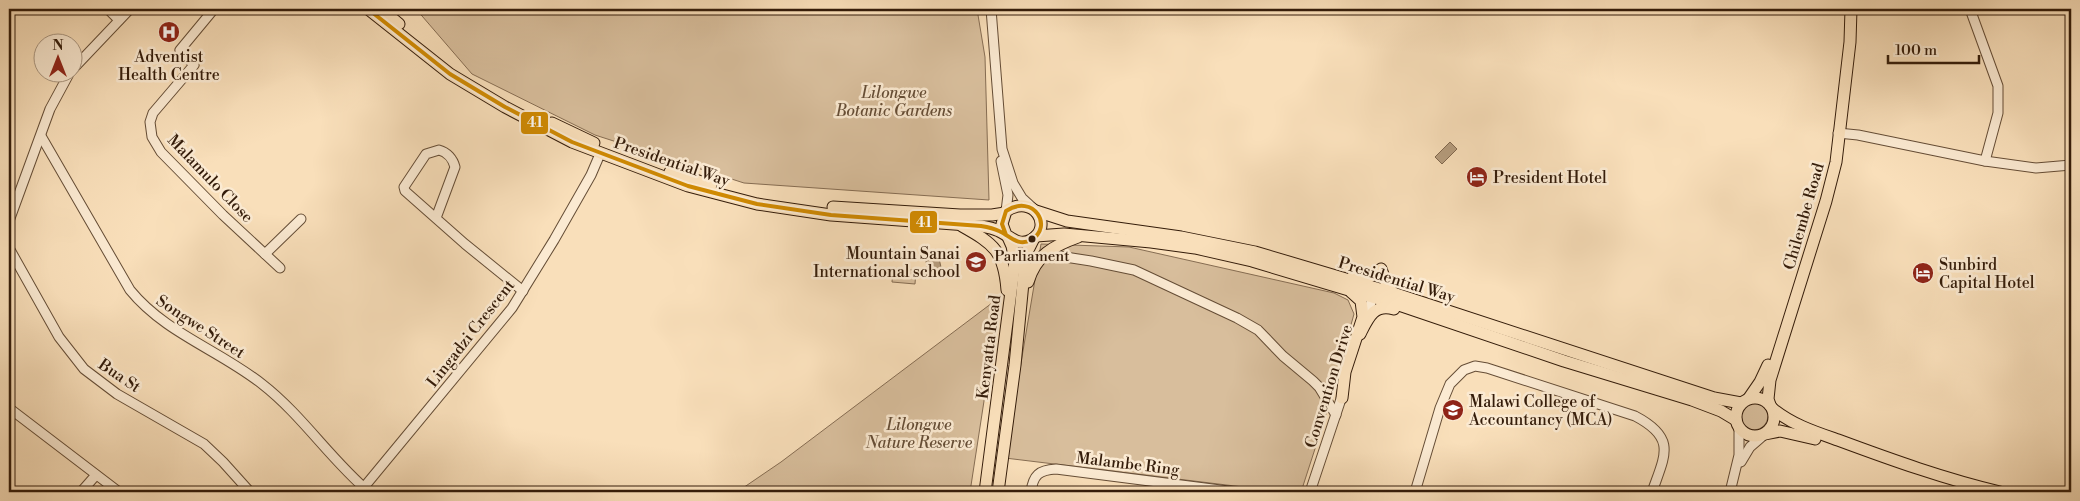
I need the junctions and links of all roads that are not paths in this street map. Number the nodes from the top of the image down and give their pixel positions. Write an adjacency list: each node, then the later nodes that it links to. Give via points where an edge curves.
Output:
1 (108, 9): 9 (street)
2 (130, 9): 9 (street)
3 (214, 9): 28 (street, Malamulo Close, via 180,50 194,65 153,113 152,137 161,152)
4 (368, 9): 15 (main road, Presidential Way, via 450,74 480,93)
5 (381, 9): 19 (main road, Presidential Way, via 460,72 494,93 600,146 706,184 756,196 833,207 960,215)
6 (991, 9): 14 (street)
7 (1851, 9): 12 (main road, Chilembe Road, via 1844,100)
8 (1970, 9): 16 (street, via 1998,86 1998,113)
9 (120, 20): 10 (street)
10 (82, 60)
11 (65, 82): 13 (street, via 50,109)
12 (1838, 133): 16 (street, via 1858,134); 40 (main road, Chilembe Road, via 1831,184)
13 (41, 136): 22 (street); 51 (street, Songwe Street, via 140,303 159,320 264,385)
14 (1002, 148): 18 (street, via 1013,183); 19 (street, via 1001,164 1008,195)
15 (600, 154): 23 (main road, Presidential Way, via 688,186 757,204 866,218); 33 (street, Lingadzi Crescent)
16 (1985, 161): 17 (street, via 2036,168)
17 (2071, 165)
18 (1035, 210): 19 (main road, Presidential Way, via 1021,204); 26 (main road, via 1041,223); 30 (main road, Presidential Way, via 1067,222 1203,240)
19 (1006, 212): 24 (main road, via 1002,224)
20 (436, 218): 20 (street, via 404,189 426,154 439,150 449,156 455,167); 33 (street)
21 (301, 219): 28 (street)
22 (9, 221)
23 (960, 224): 24 (main road, Presidential Way, via 991,228); 37 (main road, via 986,239 997,250 1004,267)
24 (1007, 236): 26 (main road, Presidential Way, via 1022,242); 37 (main road, Kenyatta Road, via 1015,261)
25 (1082, 236): 26 (main road, Presidential Way, via 1046,234); 29 (main road); 32 (main road, Presidential Way, via 1204,250 1261,263)
26 (1035, 237): 36 (main road, Kenyatta Road, via 1026,255)
27 (9, 248): 54 (street, Bua St, via 59,337 84,369 117,394 204,444)
28 (265, 254): 31 (street, Malamulo Close)
29 (1046, 254): 36 (main road, via 1036,261); 45 (street, via 1134,270 1237,318 1262,333 1319,387)
30 (1280, 260): 34 (main road, Presidential Way); 35 (main road, via 1313,264 1361,278 1368,278 1381,269)
31 (280, 268)
32 (1345, 289): 34 (main road, Presidential Way); 41 (main road, via 1358,297 1363,313 1345,372)
33 (523, 291): 51 (street, Lingadzi Crescent)
34 (1374, 293): 35 (main road, Presidential Way); 38 (main road, Presidential Way); 39 (street, Convention Drive)
35 (1393, 293): 42 (main road, Presidential Way, via 1714,398)
36 (1020, 300): 56 (main road, Kenyatta Road)
37 (1008, 312): 55 (main road, Kenyatta Road)
38 (1466, 328): 39 (main road, via 1384,307 1373,312); 46 (main road, Presidential Way, via 1692,400 1721,411)
39 (1360, 334): 41 (street, Convention Drive)
40 (1782, 339): 42 (main road, via 1760,382); 43 (main road, via 1768,390)
41 (1342, 398): 45 (street, Convention Drive)
42 (1745, 401): 43 (main road, via 1759,398); 46 (main road, via 1736,411)
43 (1771, 407): 47 (main road, via 1773,423); 48 (main road, via 1795,424)
44 (9, 408): 49 (street)
45 (1336, 415): 59 (street, Convention Drive)
46 (1737, 424): 47 (main road, via 1751,436); 50 (street, via 1741,447)
47 (1764, 434): 48 (main road, via 1790,432); 50 (street, via 1746,452)
48 (1863, 450): 63 (main road)
49 (96, 475): 52 (street); 53 (street)
50 (1734, 479): 62 (street)
51 (365, 491)
52 (81, 492)
53 (119, 492)
54 (250, 492)
55 (985, 492)
56 (998, 492)
57 (1031, 492): 58 (street, Malambe Ring, via 1037,474 1056,470)
58 (1236, 492)
59 (1310, 492)
60 (1415, 492): 61 (street, via 1450,384 1460,372 1475,366 1648,422 1660,434 1665,451)
61 (1652, 492)
62 (1730, 492)
63 (2000, 492)

